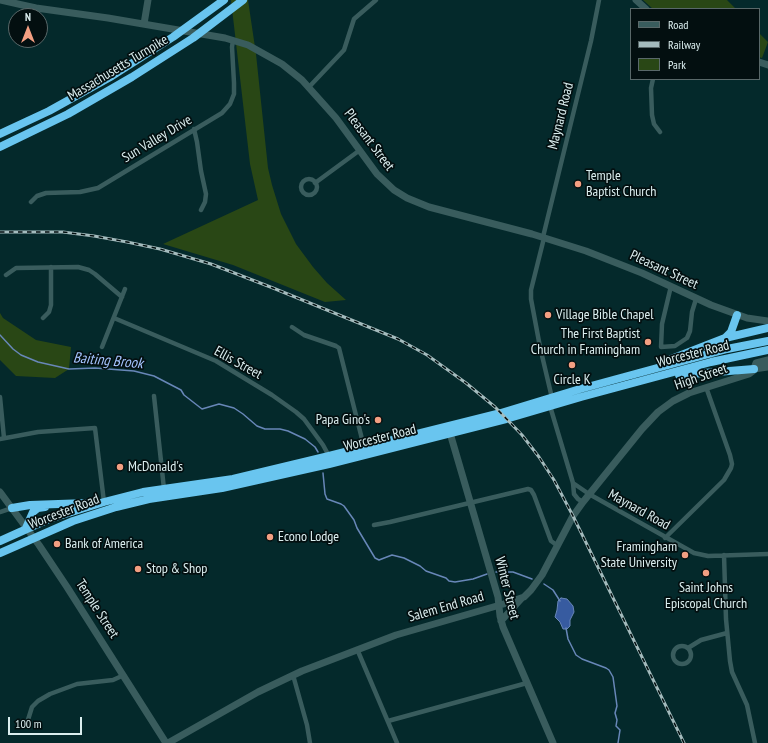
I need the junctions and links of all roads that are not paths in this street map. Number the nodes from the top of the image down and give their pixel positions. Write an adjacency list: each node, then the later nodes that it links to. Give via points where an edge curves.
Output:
1 (0, 0): 9 (main road, Pleasant Street)
2 (148, 0): 9 (main road)
3 (224, 0): 15 (highway, Massachusetts Turnpike, via 123,70)
4 (243, 0): 16 (highway, Massachusetts Turnpike, via 132,78 68,114)
5 (376, 0): 12 (street, via 354,19 341,54)
6 (599, 0): 21 (street, Maynard Road)
7 (636, 0): 8 (main road)
8 (645, 8)
9 (144, 24): 10 (main road, Pleasant Street)
10 (233, 40): 12 (main road, Pleasant Street, via 274,58); 13 (street, Sun Valley Drive, via 235,88 232,100 222,113)
11 (653, 80): 14 (street, via 652,115 654,124)
12 (309, 88): 17 (main road, Pleasant Street)
13 (194, 129): 19 (street, Sun Valley Drive, via 98,188 80,192 46,193 37,196); 20 (street, via 206,194)
14 (660, 132)
15 (0, 134)
16 (0, 146)
17 (360, 150): 18 (street); 21 (main road, Pleasant Street, via 377,174 400,195 415,202)
18 (315, 182)
19 (31, 202)
20 (201, 210)
21 (543, 237): 24 (main road, Pleasant Street, via 605,258); 46 (street, Maynard Road, via 531,299)
22 (50, 267): 23 (street, via 16,268); 26 (street, via 74,266 89,270); 29 (street, via 51,305)
23 (6, 275)
24 (671, 286): 27 (main road, Pleasant Street); 27 (street, via 662,324 661,348 675,346 687,338)
25 (126, 289): 26 (street)
26 (122, 297): 30 (street)
27 (696, 299): 28 (main road, Pleasant Street)
28 (737, 315): 31 (main road, Pleasant Street); 34 (highway, via 729,335)
29 (43, 318)
30 (114, 318): 36 (street); 50 (street, Ellis Street, via 216,362 272,395 304,419)
31 (768, 321)
32 (292, 327): 49 (street, via 304,335 339,348)
33 (768, 328): 34 (highway)
34 (725, 338): 41 (highway)
35 (768, 341): 41 (highway, Worcester Road, via 727,349)
36 (102, 348)
37 (768, 350): 42 (highway, Worcester Road)
38 (768, 360): 40 (main road, High Street, via 756,363)
39 (768, 367): 40 (main road, High Street)
40 (754, 369): 42 (highway); 43 (main road, High Street, via 746,376)
41 (627, 376): 46 (highway, Worcester Road)
42 (650, 378): 46 (highway, Worcester Road)
43 (706, 387): 54 (main road, High Street, via 680,397 658,412); 64 (street, via 730,455 731,468 724,480)
44 (154, 396): 52 (street)
45 (0, 397): 48 (street)
46 (551, 402): 47 (highway, Worcester Road, via 521,415); 49 (highway, Worcester Road); 51 (street, Maynard Road)
47 (450, 434): 56 (main road, Winter Street); 63 (highway, Worcester Road, via 242,484 126,504)
48 (2, 439): 55 (street, via 44,432 95,428)
49 (364, 448): 50 (highway, Worcester Road)
50 (329, 456): 52 (highway, Worcester Road, via 215,483)
51 (573, 483): 54 (street, Maynard Road); 57 (street, Maynard Road, via 576,497)
52 (164, 489): 55 (highway, Worcester Road)
53 (0, 492): 59 (main road, Temple Street)
54 (588, 494): 57 (main road); 64 (street, Maynard Road)
55 (104, 502): 58 (highway); 62 (highway, Worcester Road, via 73,510)
56 (471, 502): 61 (street); 66 (street, via 529,490 534,495 551,541); 71 (main road, Winter Street)
57 (583, 502): 66 (main road)
58 (58, 505): 59 (highway); 62 (highway, via 35,510)
59 (12, 508): 60 (street); 62 (main road, Temple Street)
60 (0, 512)
61 (374, 525)
62 (26, 528): 63 (main road, Temple Street); 65 (highway, Worcester Road)
63 (33, 537): 67 (highway, Worcester Road); 76 (main road, Temple Street)
64 (665, 538): 69 (street, Maynard Road, via 698,555)
65 (0, 542)
66 (558, 546): 70 (main road, via 538,581)
67 (0, 553)
68 (768, 554): 69 (street, Maynard Road)
69 (724, 556): 73 (street)
70 (524, 597): 71 (main road, Salem End Road); 72 (main road)
71 (499, 605): 72 (main road, Winter Street); 75 (main road, Salem End Road, via 416,628)
72 (501, 621): 78 (main road, Winter Street)
73 (727, 633): 74 (street, via 701,640); 85 (street, via 732,672 748,705)
74 (688, 648): 74 (street, via 691,656 688,661 683,664 676,662 672,656 676,647 682,645)
75 (358, 649): 77 (main road, Salem End Road); 79 (street)
76 (124, 675): 80 (street, via 113,680 77,684 50,694 32,707); 81 (main road, Temple Street)
77 (293, 675): 81 (main road, Salem End Road); 82 (street)
78 (527, 683): 79 (street); 84 (main road, Winter Street)
79 (388, 721): 83 (street)
80 (27, 723)
81 (167, 743)
82 (310, 743)
83 (397, 743)
84 (553, 743)
85 (755, 743)

